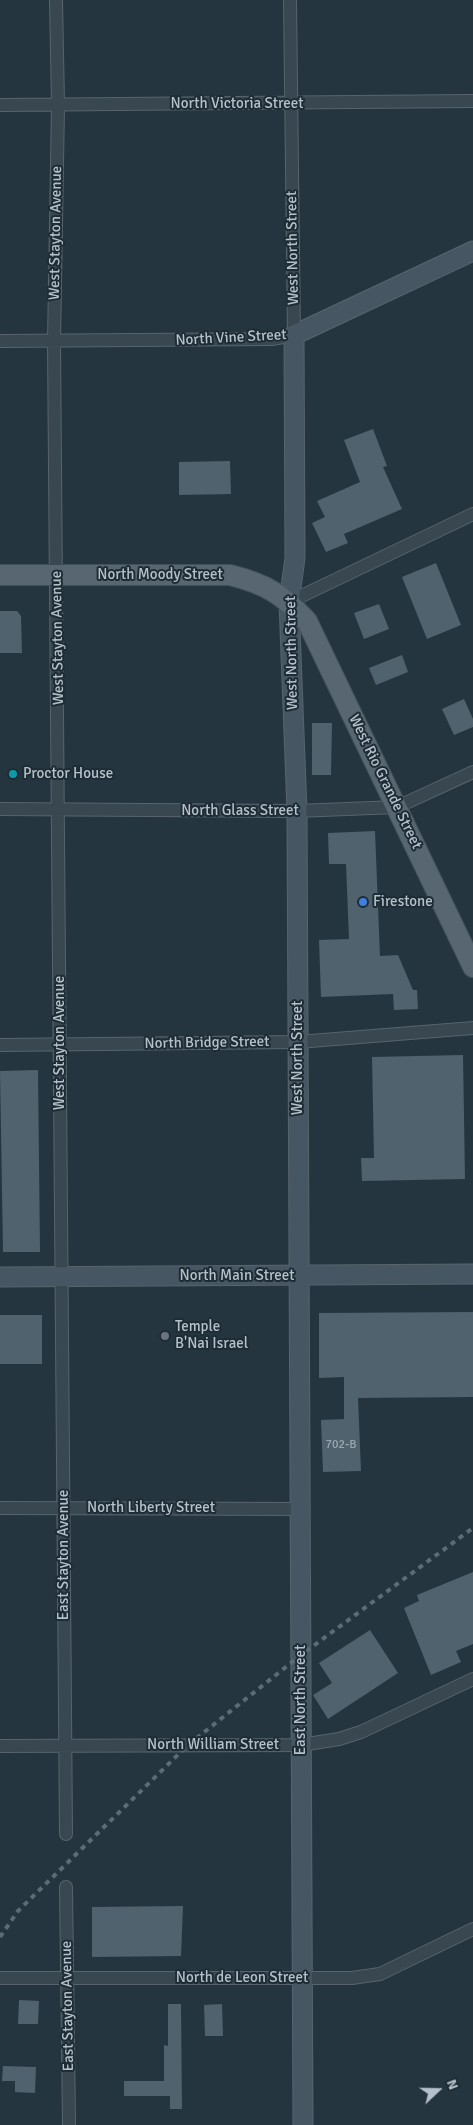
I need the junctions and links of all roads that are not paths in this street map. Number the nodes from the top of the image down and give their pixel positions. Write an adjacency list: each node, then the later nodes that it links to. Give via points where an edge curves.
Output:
1 (56, 0): 6 (street, West Stayton Avenue)
2 (290, 0): 4 (street, West North Street)
3 (473, 101): 4 (street, North Victoria Street)
4 (291, 103): 6 (street, North Victoria Street); 8 (street, West North Street)
5 (0, 105): 6 (street, North Victoria Street)
6 (58, 105): 10 (street, West Stayton Avenue)
7 (473, 251): 8 (street, North Vine Street)
8 (294, 335): 10 (street, North Vine Street, via 272,339); 14 (street, West North Street, via 295,558)
9 (0, 342): 10 (street, North Vine Street)
10 (54, 342): 13 (street, West Stayton Avenue)
11 (473, 514): 14 (street)
12 (0, 575): 13 (main road, North Moody Street)
13 (57, 575): 14 (main road, North Moody Street, via 230,575 257,582); 18 (street, West Stayton Avenue)
14 (289, 602): 16 (main road, West Rio Grande Street, via 307,621); 19 (street, West North Street)
15 (473, 772): 16 (street, North Glass Street)
16 (397, 807): 19 (street, North Glass Street); 20 (main road, West Rio Grande Street)
17 (0, 809): 18 (street, North Glass Street)
18 (59, 809): 19 (street, North Glass Street); 24 (street, West Stayton Avenue)
19 (296, 812): 22 (street, West North Street)
20 (473, 967)
21 (473, 1028): 22 (street, North Bridge Street)
22 (298, 1042): 24 (street, North Bridge Street); 27 (street, West North Street)
23 (0, 1045): 24 (street, North Bridge Street)
24 (60, 1046): 26 (street, West Stayton Avenue)
25 (473, 1274): 27 (street, North Main Street)
26 (60, 1276): 27 (street, North Main Street); 28 (street, North Main Street); 29 (street, East Stayton Avenue)
27 (298, 1276): 31 (street, East North Street)
28 (0, 1277)
29 (64, 1507): 30 (street, North Liberty Street); 31 (street, North Liberty Street); 35 (street, East Stayton Avenue)
30 (0, 1508)
31 (301, 1509): 33 (street, East North Street)
32 (473, 1679): 33 (street, North William Street, via 361,1732)
33 (301, 1745): 35 (street, North William Street); 41 (street, East North Street)
34 (0, 1746): 35 (street, North William Street)
35 (65, 1746): 36 (street, East Stayton Avenue)
36 (66, 1834)
37 (66, 1887): 39 (street, East Stayton Avenue)
38 (473, 1929): 41 (street, North de Leon Street, via 380,1974)
39 (68, 1977): 40 (street, North de Leon Street); 41 (street, North de Leon Street); 42 (street, East Stayton Avenue)
40 (0, 1978)
41 (302, 1979): 43 (street, East North Street)
42 (69, 2125)
43 (303, 2125)

